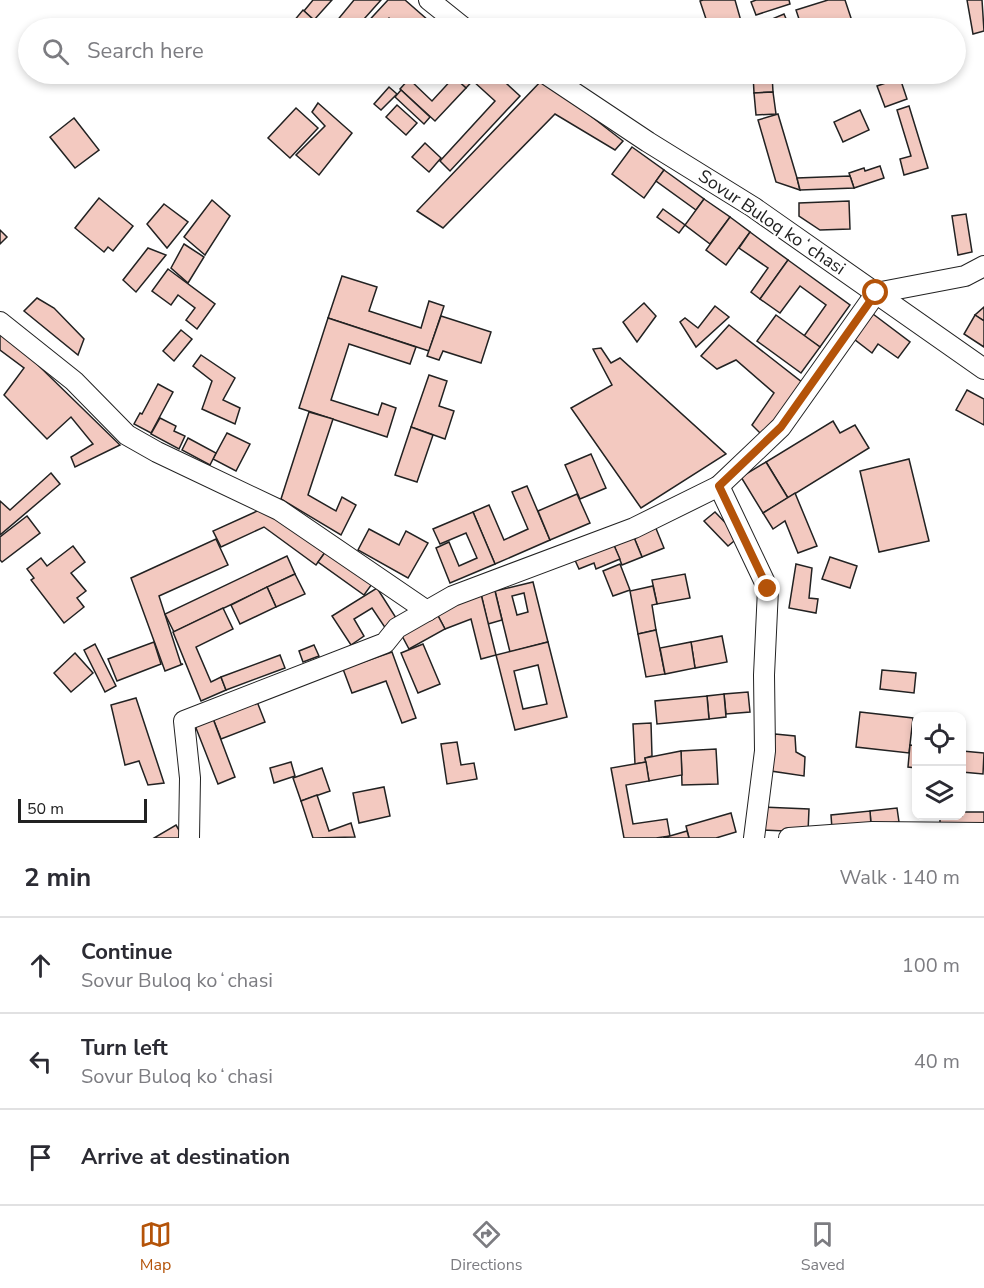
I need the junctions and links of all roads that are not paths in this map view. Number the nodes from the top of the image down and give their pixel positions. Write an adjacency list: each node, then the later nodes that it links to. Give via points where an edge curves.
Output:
1 (429, 0): 2 (street)
2 (452, 18)
3 (561, 84): 5 (street, Sovur Buloq koʻchasi, via 753,207)
4 (984, 266): 5 (street, via 965,276)
5 (876, 293): 7 (street, Sovur Buloq koʻchasi); 8 (street, via 781,427)
6 (0, 322): 9 (street, via 74,381 127,435 279,510)
7 (984, 369)
8 (719, 486): 9 (street, via 634,528 453,596); 12 (street, via 768,589 765,752)
9 (427, 611): 11 (street, via 397,628 385,643 184,721 190,778)
10 (984, 833): 13 (street, via 872,832)
11 (189, 838)
12 (754, 838)
13 (789, 838)

